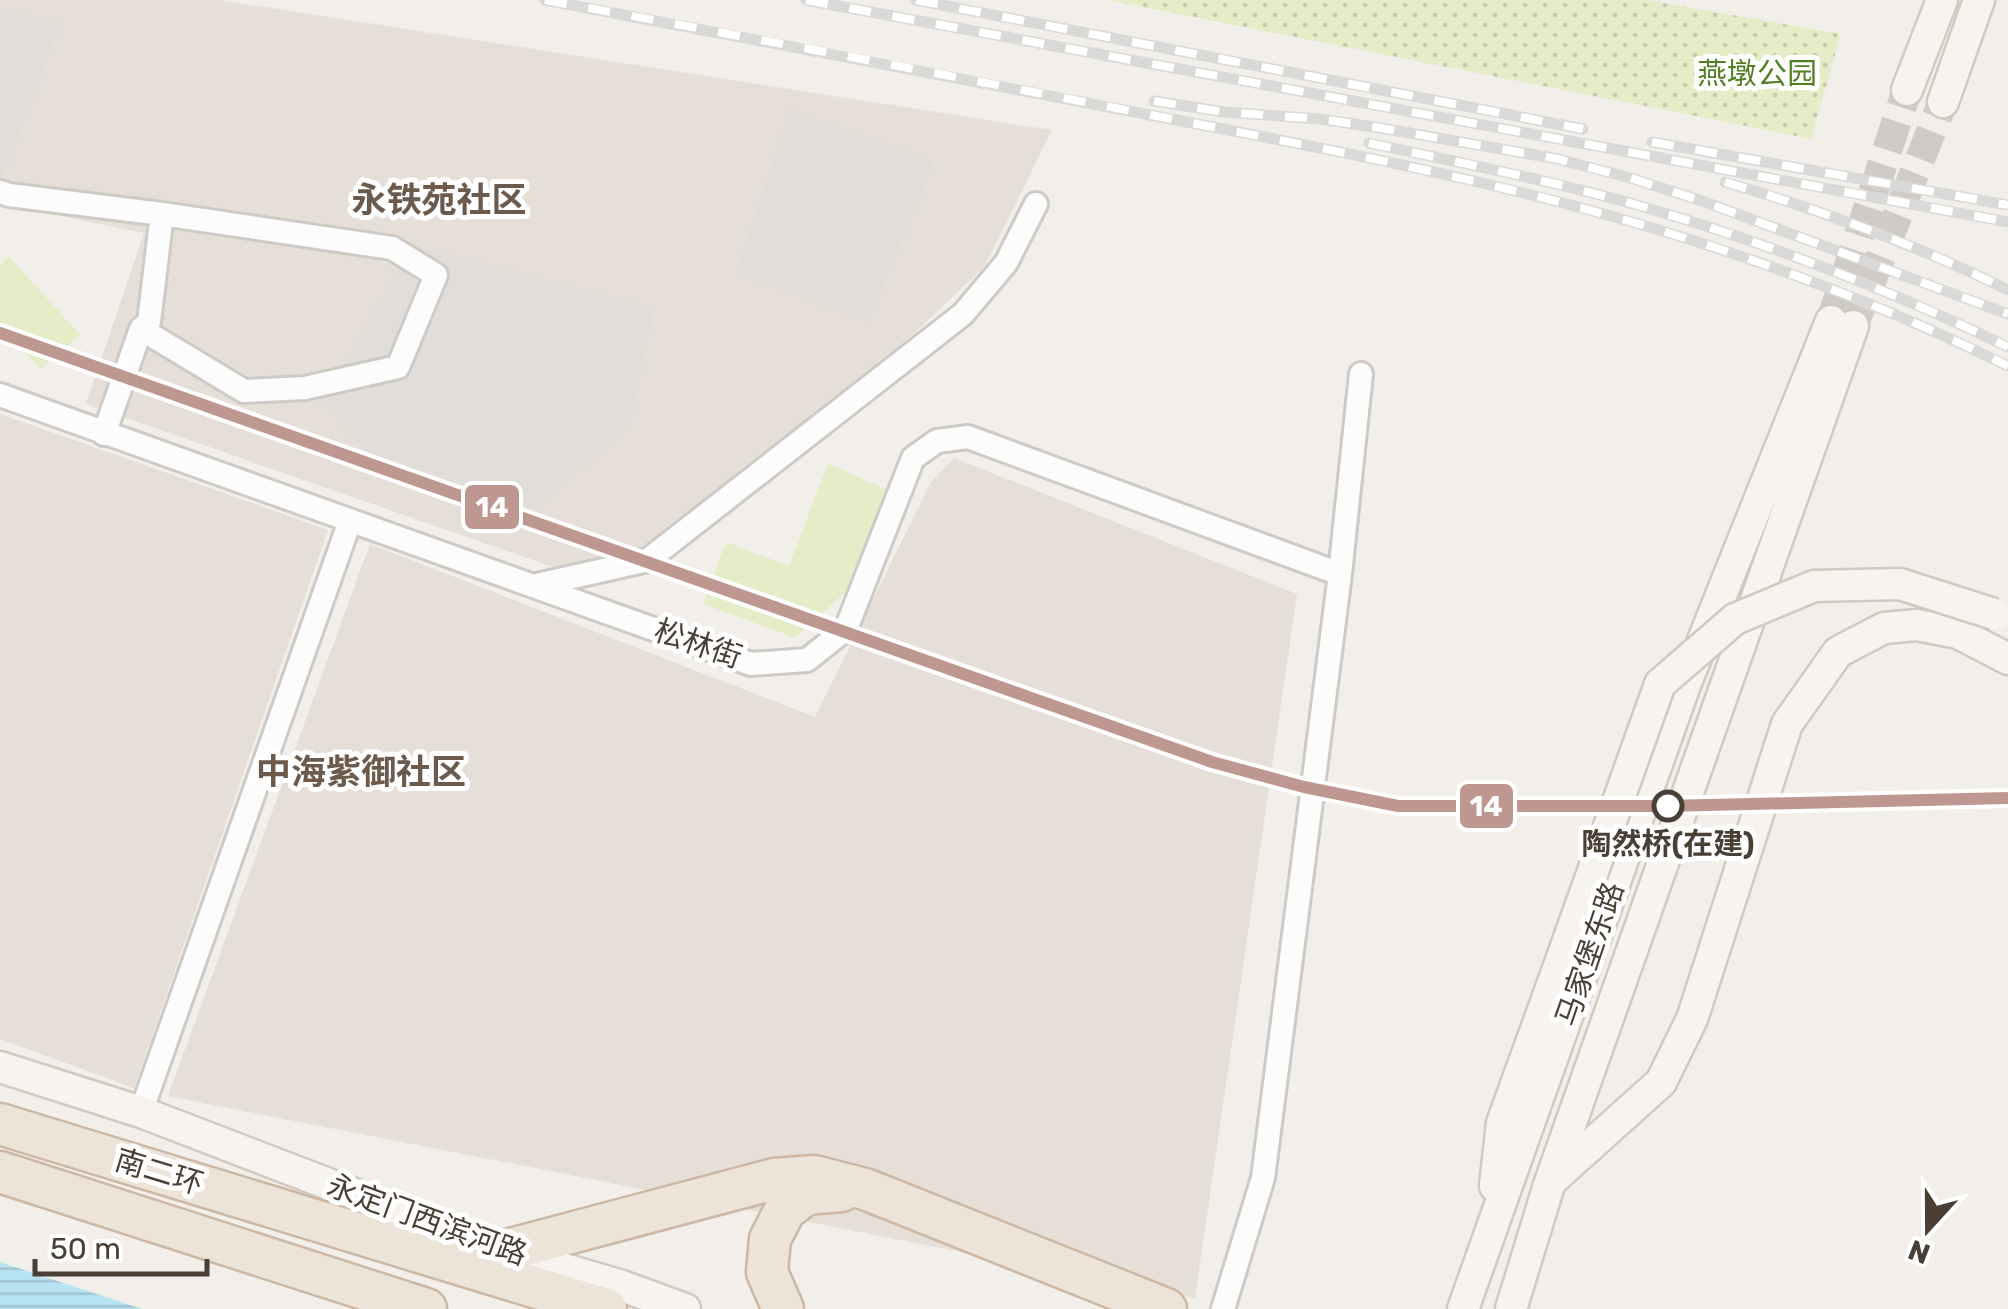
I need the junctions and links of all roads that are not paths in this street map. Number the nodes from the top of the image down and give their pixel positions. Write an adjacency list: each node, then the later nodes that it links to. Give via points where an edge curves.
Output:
1 (1942, 0): 3 (street)
2 (1979, 0): 4 (street)
3 (1907, 90)
4 (1942, 102)
5 (0, 192): 7 (street)
6 (1036, 204): 14 (street, via 1006,263 963,314 648,560)
7 (162, 214): 8 (street, via 149,322); 8 (street, via 392,248 436,274 398,367 305,388 244,391)
8 (141, 329): 11 (street)
9 (1361, 374): 13 (street)
10 (0, 395): 11 (street, 松林街)
11 (104, 434): 12 (street, 松林街)
12 (350, 520): 14 (street, 松林街); 18 (street)
13 (1340, 574): 14 (street, 松林街, via 968,438 937,442 913,458 846,628 807,660 750,664); 31 (street, via 1263,1178)
14 (534, 585)
15 (2001, 618): 23 (street, bridge, via 1900,584 1814,586 1735,619 1660,684 1502,1122)
16 (2008, 659): 21 (street, via 1958,633 1916,625 1884,628 1838,652 1787,724 1692,1019 1661,1082)
17 (0, 1067): 18 (street, 永定门西滨河路)
18 (141, 1112): 24 (street, 永定门西滨河路)
19 (0, 1124): 27 (highway, 南二环)
20 (0, 1172): 25 (highway, 南二环)
21 (1550, 1182): 23 (street, 马家堡东路, via 1842,324 1685,685); 33 (street, 马家堡东路)
22 (865, 1190): 24 (highway, via 814,1176 774,1179); 29 (highway, via 806,1194 785,1210 770,1239 767,1272); 30 (highway)
23 (1490, 1238): 32 (street, 马家堡东路)
24 (502, 1251): 28 (street, 永定门西滨河路)
25 (380, 1300): 26 (highway, 南二环)
26 (426, 1309)
27 (606, 1309)
28 (685, 1309)
29 (783, 1309)
30 (1166, 1309)
31 (1224, 1309)
32 (1463, 1309)
33 (1511, 1309)

